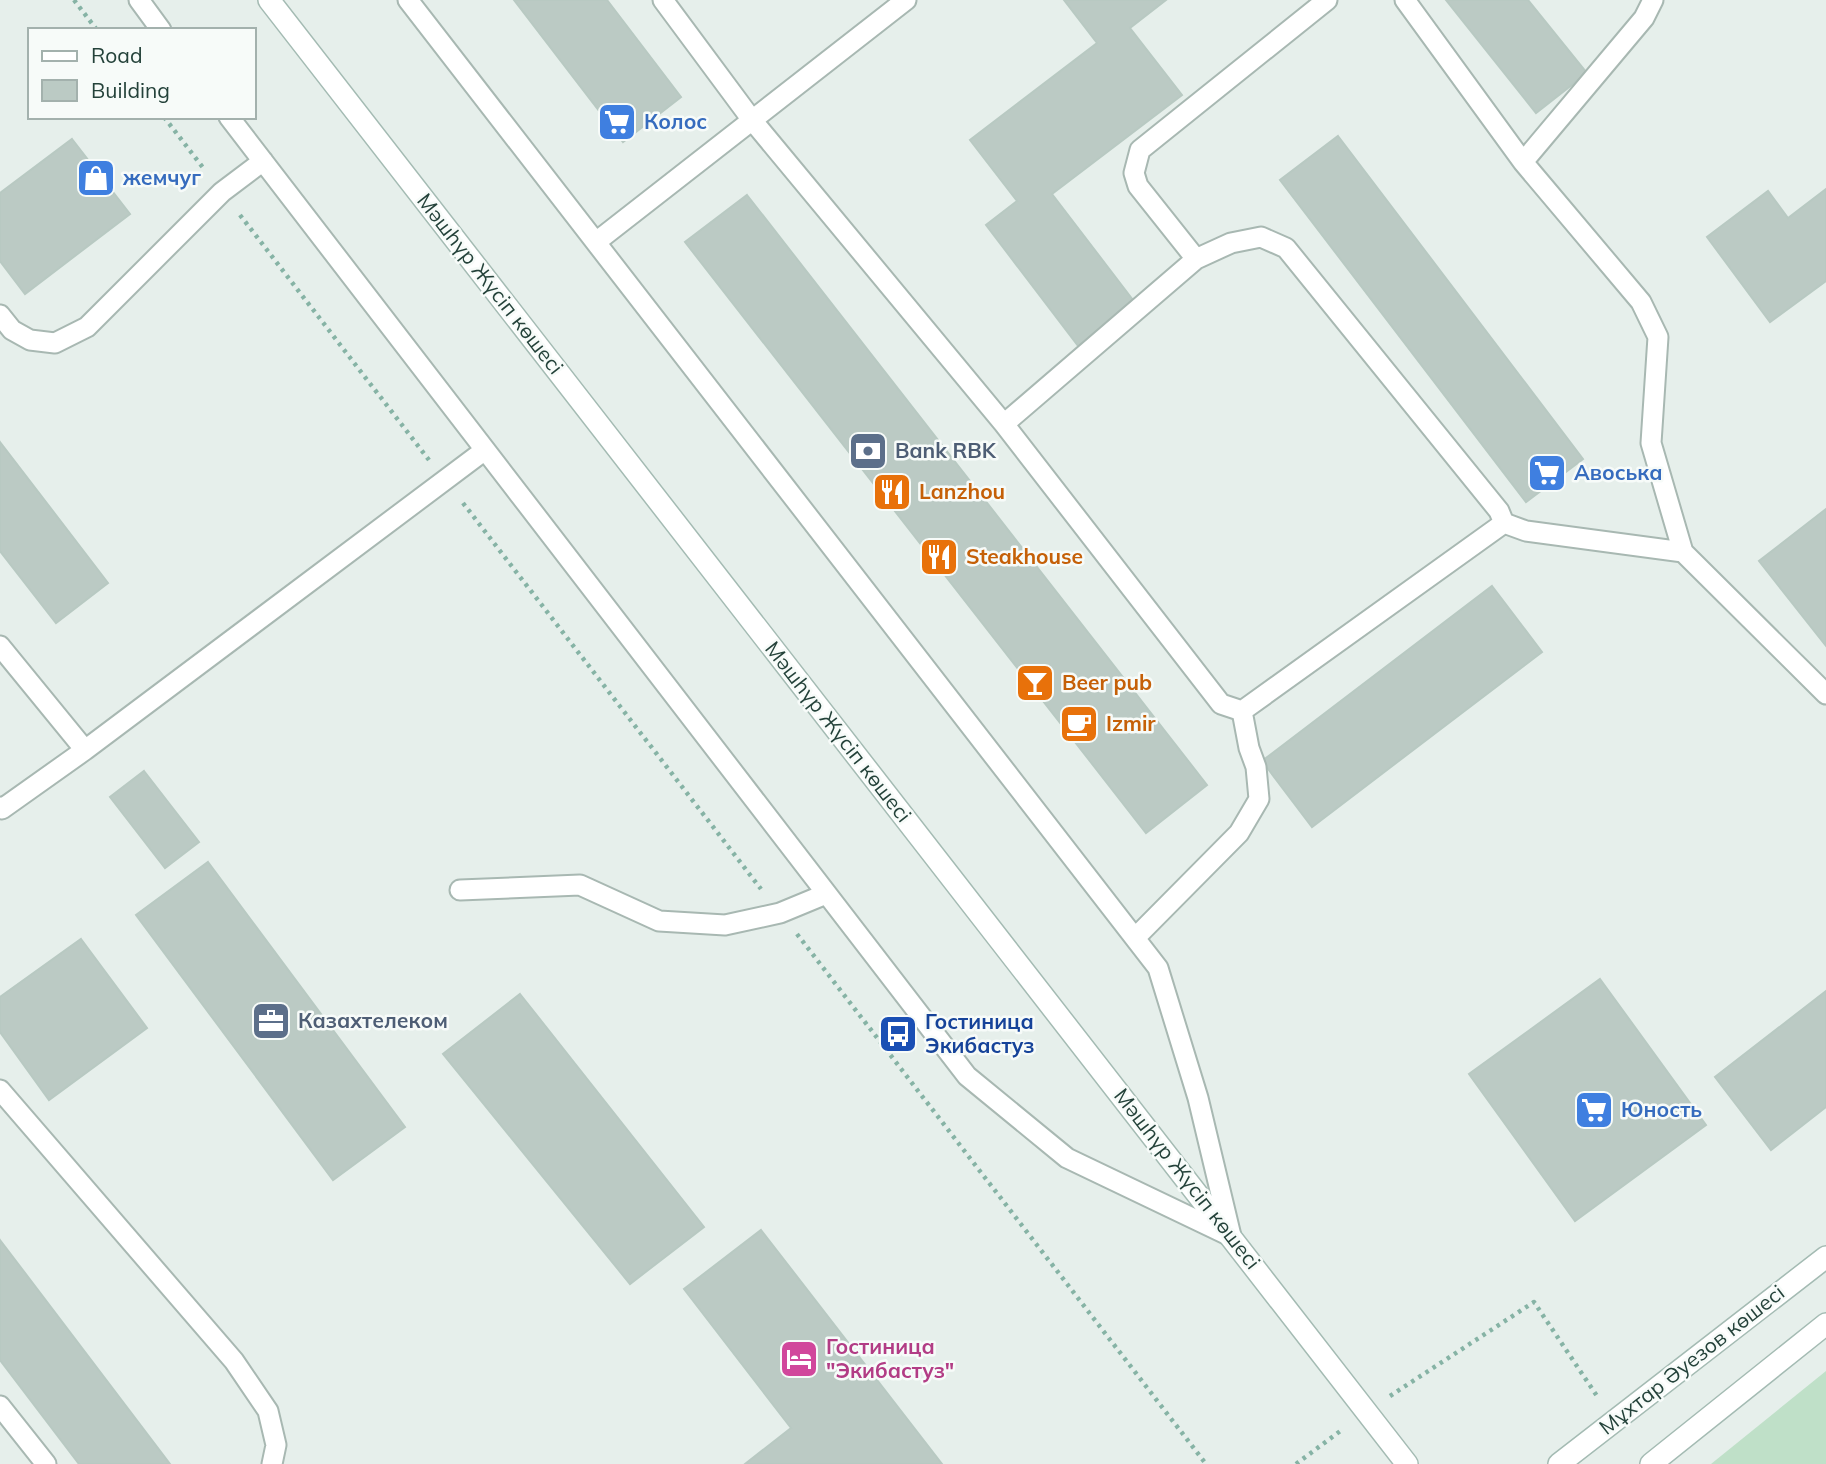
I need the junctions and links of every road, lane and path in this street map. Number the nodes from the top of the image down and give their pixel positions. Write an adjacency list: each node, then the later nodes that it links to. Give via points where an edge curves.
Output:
1 (74, 0): 10 (path)
2 (139, 0): 11 (lane)
3 (269, 0): 36 (main road, Мәшһүр Жүсіп көшесі)
4 (408, 0): 18 (lane)
5 (663, 0): 14 (lane)
6 (906, 0): 14 (lane)
7 (1327, 0): 19 (lane, via 1140,150 1133,173 1138,186)
8 (1405, 0): 16 (lane)
9 (1653, 0): 16 (lane, via 1644,19)
10 (95, 28)
11 (160, 28)
12 (166, 119): 17 (path)
13 (230, 119): 15 (lane)
14 (752, 120): 18 (lane); 21 (lane)
15 (262, 161): 17 (lane); 22 (lane)
16 (1523, 162): 25 (lane, via 1641,302 1658,337 1651,443)
17 (222, 192): 20 (lane, via 87,327 55,343 30,340 12,330); 23 (path)
18 (596, 242): 34 (lane)
19 (1196, 259): 21 (lane); 24 (lane, via 1231,243 1261,237 1286,248 1499,510)
20 (0, 315)
21 (1004, 424): 28 (lane, via 1221,704)
22 (485, 450): 23 (lane); 32 (lane)
23 (445, 480): 29 (lane); 33 (path)
24 (1504, 523): 25 (lane, via 1526,531); 28 (lane)
25 (1683, 552): 27 (lane)
26 (0, 646): 29 (lane)
27 (1826, 694)
28 (1242, 710): 34 (lane, via 1259,799 1238,833)
29 (85, 750): 30 (lane)
30 (1, 809)
31 (460, 890): 33 (lane, via 580,886 659,921 725,925)
32 (826, 894): 33 (lane); 36 (lane, via 967,1076 1067,1158)
33 (780, 913): 44 (path)
34 (1135, 938): 36 (lane, via 1158,968 1198,1098)
35 (0, 1090): 43 (lane, via 234,1361 268,1411 276,1445)
36 (1231, 1236): 40 (main road, Мәшһүр Жүсіп көшесі)
37 (1826, 1257): 41 (main road, Мұхтар Әуезов көшесі)
38 (1826, 1324): 48 (main road)
39 (0, 1406): 42 (lane)
40 (1367, 1411): 41 (path, via 1534,1302); 45 (path); 46 (main road, Мәшһүр Жүсіп көшесі)
41 (1614, 1420): 47 (main road, Мұхтар Әуезов көшесі)
42 (46, 1464)
43 (272, 1464)
44 (1206, 1464)
45 (1296, 1464)
46 (1407, 1464)
47 (1559, 1464)
48 (1651, 1464)

